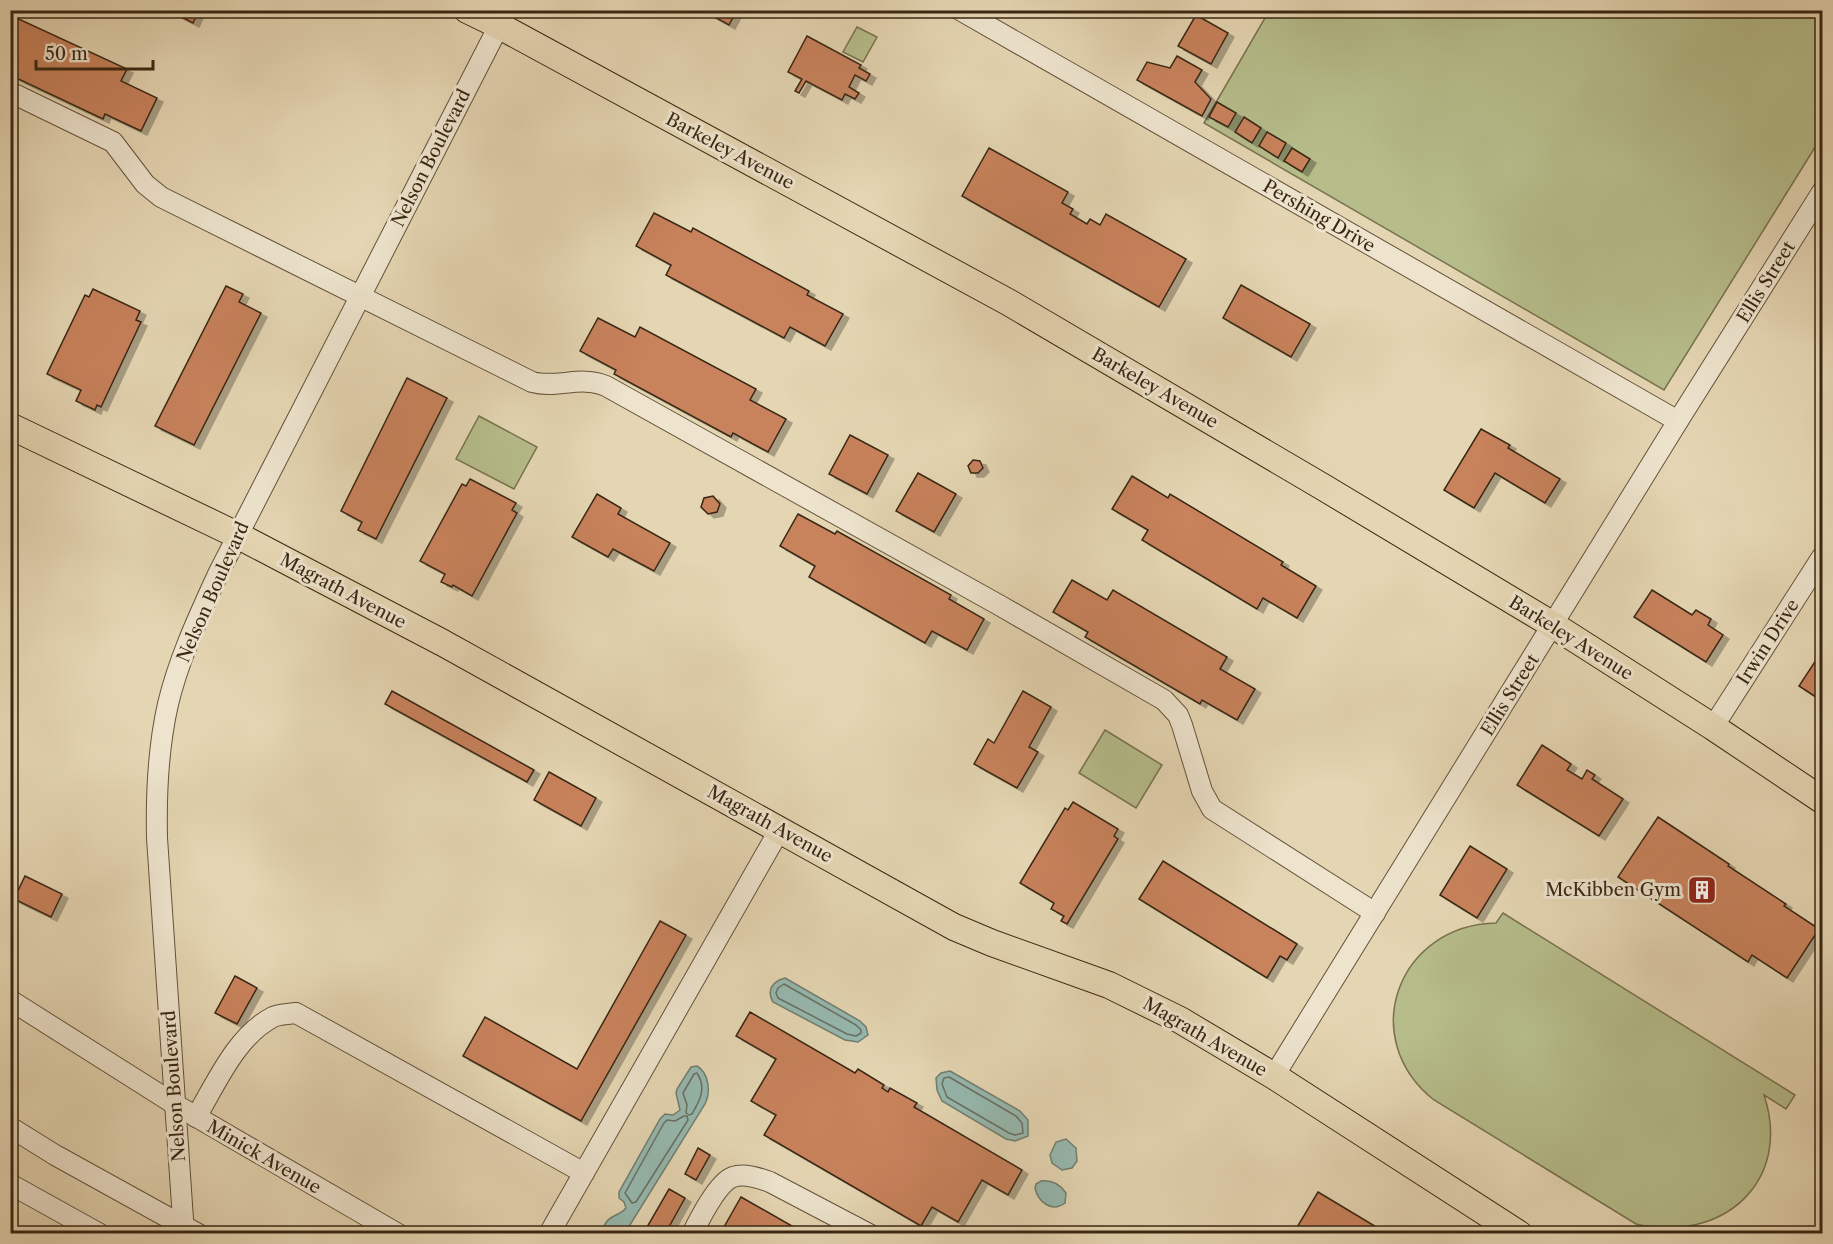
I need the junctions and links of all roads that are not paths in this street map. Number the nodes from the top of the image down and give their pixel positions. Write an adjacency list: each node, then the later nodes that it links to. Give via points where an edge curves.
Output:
1 (467, 10): 3 (main road, Barkeley Avenue)
2 (960, 10): 7 (street, Pershing Drive)
3 (503, 18): 6 (street, Nelson Boulevard); 11 (main road, Barkeley Avenue, via 1008,302)
4 (10, 92): 6 (street, via 113,142 145,184 161,197)
5 (1822, 192): 7 (street, Ellis Street)
6 (360, 297): 9 (street, Nelson Boulevard); 15 (street, via 531,382 548,385 586,381 606,386 1164,700 1178,715 1202,791 1212,809)
7 (1678, 421): 11 (street, Ellis Street)
8 (10, 426): 9 (main road, Magrath Avenue)
9 (237, 536): 14 (main road, Magrath Avenue, via 443,643); 18 (street, Nelson Boulevard, via 179,666 160,755 157,838)
10 (1822, 557): 12 (street, Irwin Drive)
11 (1553, 625): 12 (main road, Barkeley Avenue); 15 (street, Ellis Street)
12 (1713, 727): 13 (main road, Barkeley Avenue)
13 (1822, 800)
14 (780, 829): 17 (main road, Magrath Avenue, via 954,927 1109,985 1180,1020); 21 (street)
15 (1375, 913): 17 (street, Ellis Street)
16 (10, 1000): 18 (street, Minick Avenue)
17 (1274, 1076): 30 (main road, Magrath Avenue)
18 (176, 1105): 19 (street, Minick Avenue); 24 (street, Nelson Boulevard)
19 (196, 1118): 21 (street, via 233,1055 252,1032 274,1016 296,1013); 26 (street, Minick Avenue)
20 (10, 1127): 24 (street)
21 (584, 1173): 27 (street)
22 (10, 1184): 23 (street)
23 (66, 1224): 25 (street)
24 (188, 1231)
25 (100, 1233)
26 (398, 1233)
27 (549, 1233)
28 (692, 1233): 29 (street, via 723,1183 743,1176 770,1182)
29 (869, 1233)
30 (1519, 1233)

